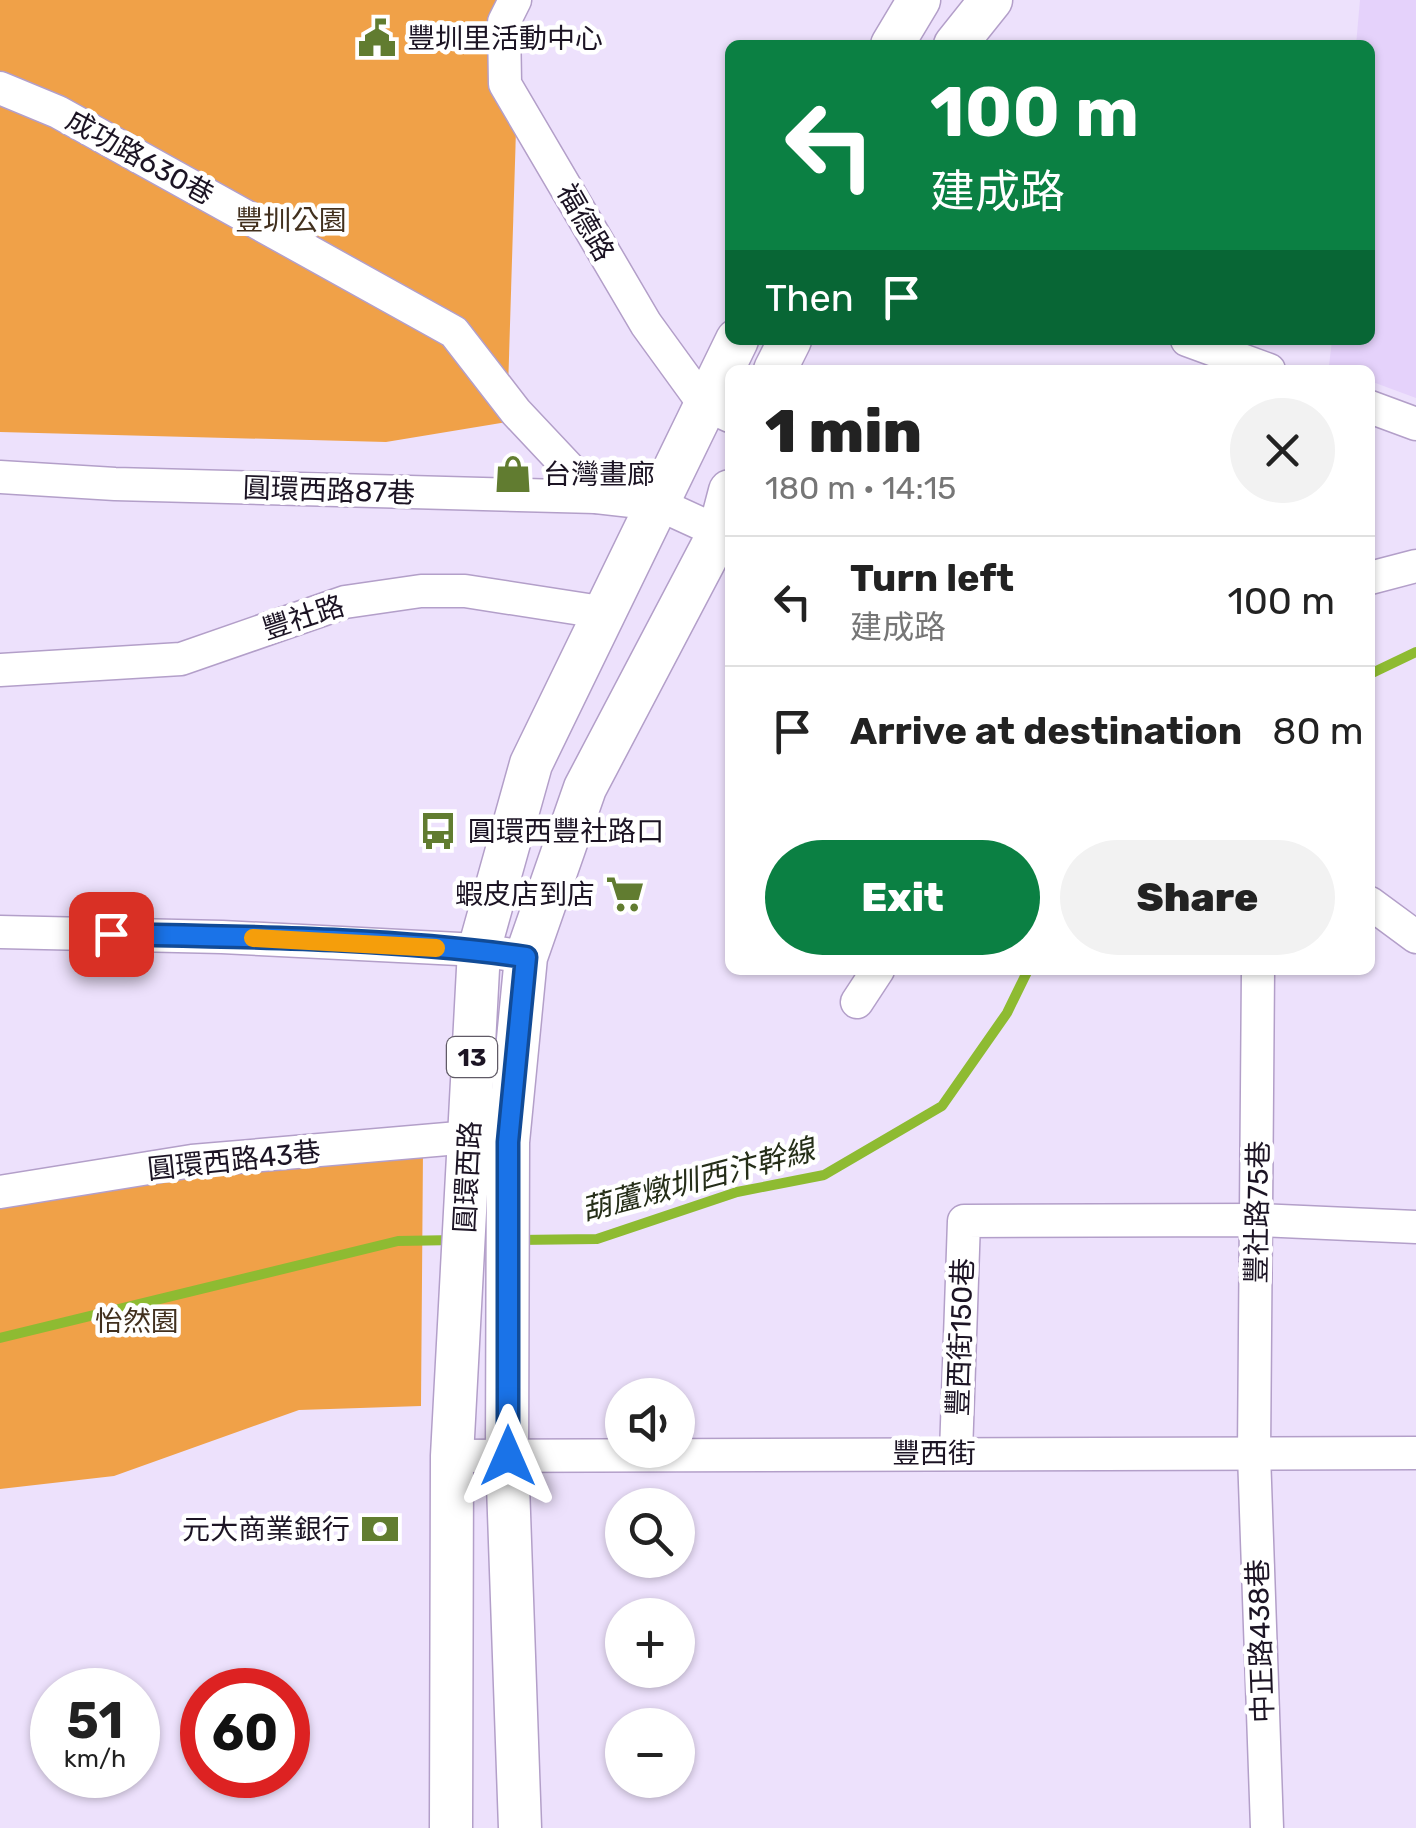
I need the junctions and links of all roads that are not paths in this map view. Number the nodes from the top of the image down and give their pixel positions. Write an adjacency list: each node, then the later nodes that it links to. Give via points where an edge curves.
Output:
1 (516, 0): 11 (street, 福德路, via 504,22 505,84 646,324)
2 (919, 0): 4 (main road)
3 (992, 0): 5 (main road)
4 (895, 40)
5 (959, 40)
6 (0, 88): 14 (street, 成功路630巷, via 58,112 454,332 516,412)
7 (1201, 345): 8 (street)
8 (1256, 365)
9 (725, 383): 11 (main road, 圓環西路 / 13)
10 (1375, 409): 12 (street)
11 (717, 410): 15 (main road, 圓環西路 / 13)
12 (1416, 424)
13 (0, 477): 14 (street, 圓環西路87巷)
14 (596, 497): 15 (street, 圓環西路87巷)
15 (658, 504): 16 (street); 19 (main road, 圓環西路 / 13)
16 (725, 535): 25 (main road, 圓環西路 / 13, via 585,788)
17 (1416, 566): 18 (street)
18 (1375, 577)
19 (607, 612): 20 (street, 豐社路, via 466,590 422,592 345,602 182,659); 24 (main road, 圓環西路 / 13, via 532,764)
20 (0, 670)
21 (1375, 908): 23 (street)
22 (0, 932): 24 (street)
23 (1416, 937)
24 (479, 950): 25 (street); 29 (main road, 圓環西路 / 13)
25 (526, 957): 37 (main road, 圓環西路 / 13, via 508,1142)
26 (875, 975): 28 (street)
27 (1258, 975): 31 (street, 豐社路75巷)
28 (857, 1002)
29 (470, 1137): 30 (street, 圓環西路43巷, via 192,1161); 36 (main road, 圓環西路 / 13)
30 (0, 1192)
31 (1258, 1220): 32 (street); 33 (street, 豐西街150巷, via 964,1220); 35 (street, 豐社路75巷)
32 (1416, 1227)
33 (956, 1453): 35 (street, 豐西街); 37 (street, 豐西街)
34 (1416, 1453): 35 (street, 豐西街)
35 (1254, 1454): 40 (street, 中正路438巷)
36 (452, 1456): 37 (street, 豐西街); 38 (main road, 圓環西路 / 13)
37 (508, 1456): 39 (main road, 圓環西路 / 13)
38 (452, 1828)
39 (520, 1828)
40 (1267, 1828)

